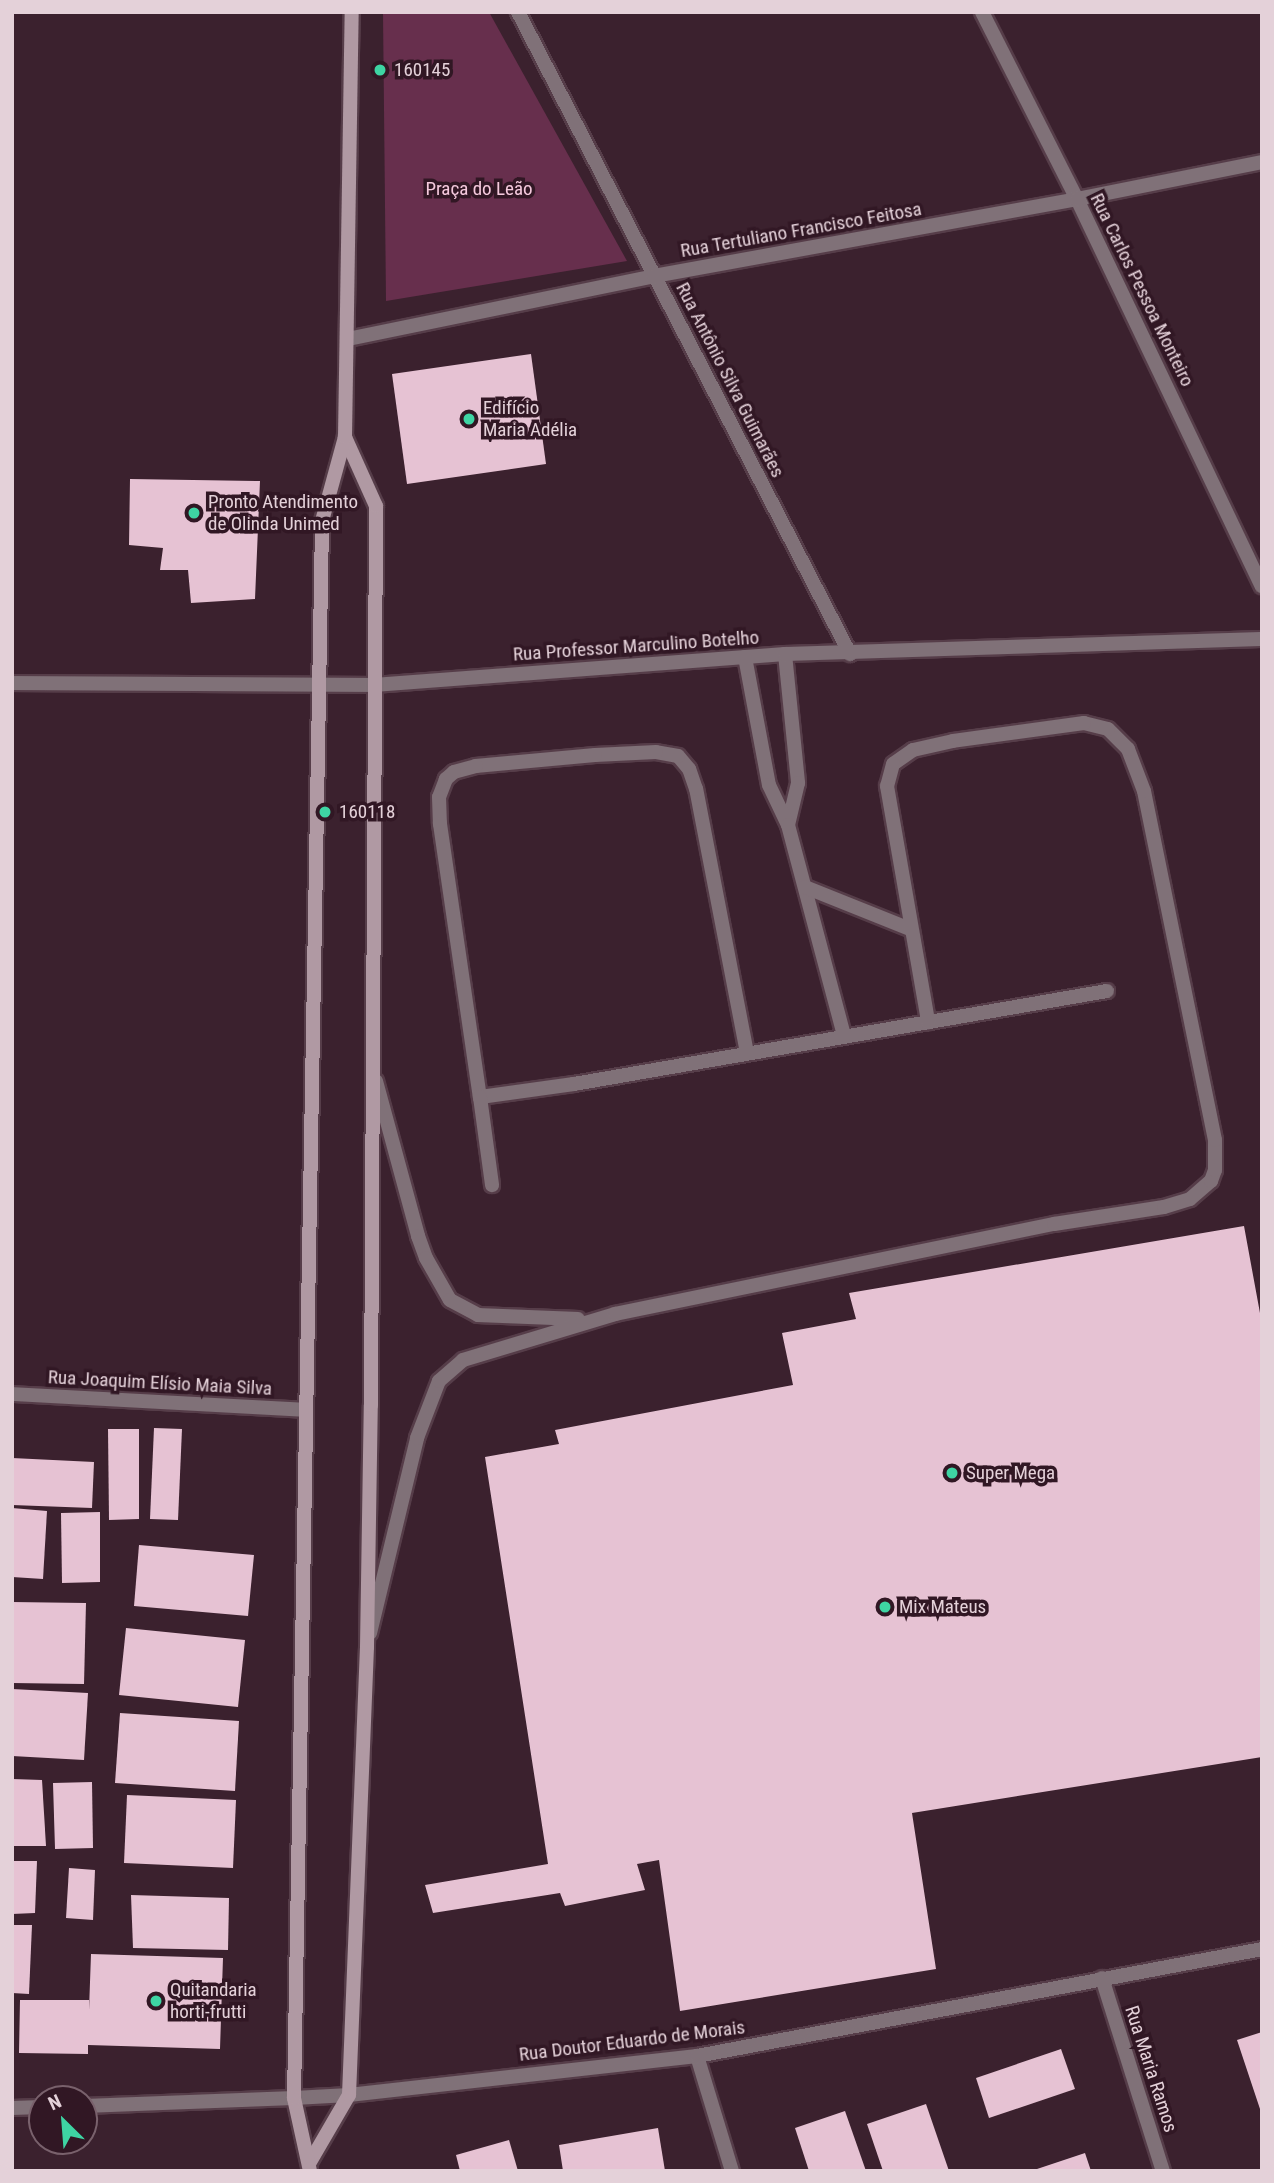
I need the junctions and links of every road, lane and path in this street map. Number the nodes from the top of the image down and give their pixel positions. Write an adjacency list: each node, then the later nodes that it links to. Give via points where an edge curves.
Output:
1 (352, 12): 7 (main road)
2 (518, 12): 6 (street, Rua Antônio Silva Guimarães)
3 (982, 12): 5 (street, Rua Carlos Pessoa Monteiro)
4 (1262, 162): 5 (street, Rua Tertuliano Francisco Feitosa)
5 (1077, 199): 6 (street, Rua Tertuliano Francisco Feitosa); 9 (street, Rua Carlos Pessoa Monteiro)
6 (654, 276): 7 (street, Rua Tertuliano Francisco Feitosa); 12 (street, Rua Antônio Silva Guimarães)
7 (348, 339): 8 (main road)
8 (345, 437): 15 (main road, via 376,506); 16 (main road, via 322,521)
9 (1262, 586)
10 (1262, 639): 12 (street, Rua Professor Marculino Botelho)
11 (785, 654): 12 (street, Rua Professor Marculino Botelho); 13 (street, Rua Professor Marculino Botelho); 17 (street, via 798,783)
12 (850, 654)
13 (745, 657): 15 (street, Rua Professor Marculino Botelho); 17 (street, via 769,785)
14 (12, 683): 16 (street, Rua Professor Marculino Botelho)
15 (374, 685): 16 (street, Rua Professor Marculino Botelho); 24 (main road)
16 (319, 686): 29 (main road)
17 (788, 825): 18 (street)
18 (805, 887): 19 (street); 22 (street)
19 (909, 929): 21 (street); 27 (street, via 887,786 889,770 897,760 923,747 1054,725 1096,724 1119,738 1133,759 1144,791 1215,1140 1216,1170 1211,1181 1190,1199 1164,1208 1054,1224)
20 (1107, 991): 21 (street)
21 (928, 1022): 22 (street)
22 (844, 1036): 23 (street)
23 (747, 1053): 25 (street); 25 (street, via 696,789 683,762 673,754 656,752 476,766 450,775 438,805)
24 (372, 1065): 27 (street, via 418,1236 450,1300 478,1315); 30 (main road)
25 (480, 1097): 26 (street)
26 (492, 1185)
27 (590, 1319): 30 (street, via 478,1353 452,1367 439,1381 416,1438)
28 (12, 1394): 29 (street, Rua Joaquim Elísio Maia Silva)
29 (306, 1410): 35 (main road)
30 (367, 1647): 34 (main road)
31 (1262, 1950): 32 (street, Rua Doutor Eduardo de Morais)
32 (1102, 1978): 33 (street, Rua Doutor Eduardo de Morais); 39 (street, Rua Maria Ramos)
33 (696, 2056): 34 (street, Rua Doutor Eduardo de Morais); 38 (street)
34 (349, 2095): 35 (street, Rua Doutor Eduardo de Morais); 37 (main road)
35 (294, 2098): 36 (street, Rua Doutor Eduardo de Morais); 37 (main road)
36 (98, 2105)
37 (310, 2166)
38 (732, 2171)
39 (1163, 2171)

